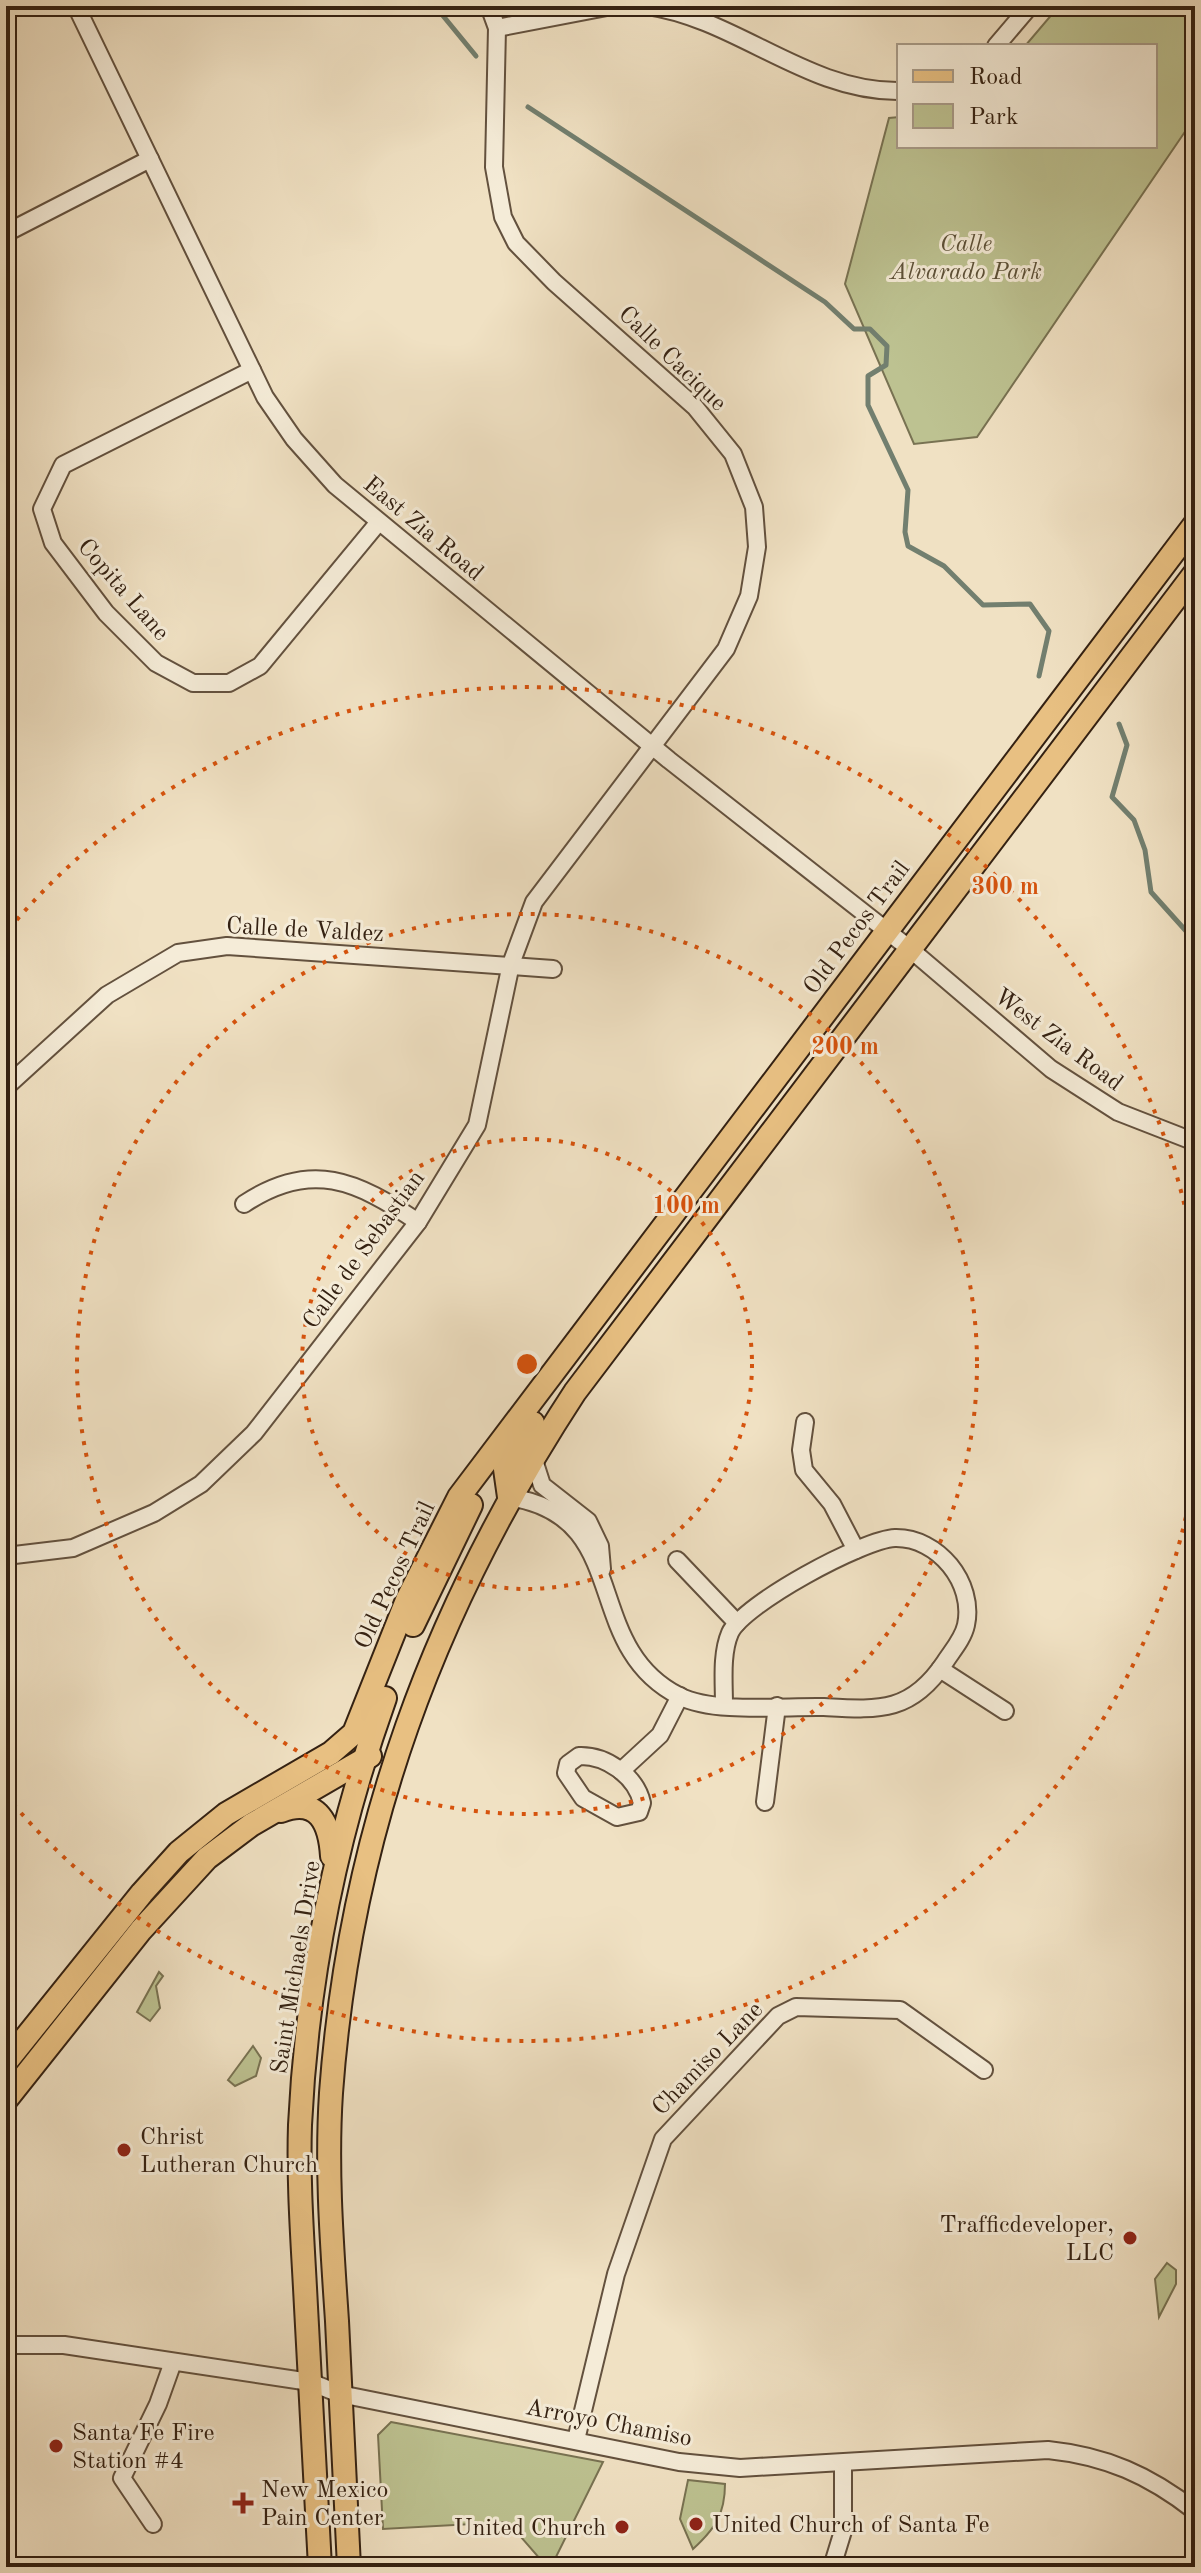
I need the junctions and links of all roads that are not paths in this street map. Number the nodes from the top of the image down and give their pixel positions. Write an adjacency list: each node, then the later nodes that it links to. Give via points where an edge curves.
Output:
1 (76, 6): 9 (street, East Zia Road)
2 (489, 6): 6 (street, Calle Cacique)
3 (612, 6): 6 (street)
4 (648, 6): 8 (street, via 707,23 839,85)
5 (1030, 6): 7 (street)
6 (497, 28): 15 (street, Calle Cacique, via 494,167 503,217 516,243 695,407 733,454 754,507 757,547 749,596 726,649)
7 (998, 44)
8 (897, 91)
9 (150, 159): 10 (street); 11 (street, East Zia Road)
10 (6, 233)
11 (252, 370): 12 (street, East Zia Road, via 280,420 314,463); 12 (street, Copita Lane, via 63,465 42,509 53,543 106,613 156,663 193,683 229,683 260,666)
12 (378, 523): 15 (street, East Zia Road)
13 (1195, 524): 16 (main road, Old Pecos Trail)
14 (1195, 573): 17 (main road)
15 (652, 746): 16 (street, East Zia Road); 18 (street, Calle de Sebastian, via 534,902)
16 (886, 931): 17 (street, East Zia Road); 24 (main road, Old Pecos Trail)
17 (910, 949): 21 (street, West Zia Road, via 1078,1088 1118,1112); 27 (main road, via 575,1392)
18 (511, 964): 19 (street, Calle de Valdez); 20 (street, Calle de Valdez, via 227,946 178,953 107,995); 23 (street, Calle de Sebastian, via 477,1125)
19 (553, 969)
20 (6, 1087)
21 (1195, 1142)
22 (244, 1204): 23 (street, via 271,1186 328,1178 376,1194)
23 (418, 1222): 30 (street, Calle de Sebastian, via 254,1433 201,1484 154,1513 73,1548)
24 (571, 1346): 25 (main road, Old Pecos Trail); 28 (main road, via 505,1469)
25 (525, 1414): 40 (main road, Saint Michaels Drive, via 469,1509 420,1608); 45 (main road, Old Pecos Trail, via 459,1497 427,1557 354,1733 331,1753 226,1814 179,1852)
26 (805, 1422): 29 (street, via 804,1470 832,1504)
27 (533, 1457): 28 (main road); 32 (street, via 542,1485 581,1513 595,1532)
28 (509, 1497): 32 (street, via 544,1505 572,1522 586,1539); 39 (main road, via 447,1621)
29 (856, 1550): 33 (street, via 765,1599); 34 (street, via 909,1539 940,1555 955,1571 965,1596 965,1628)
30 (6, 1556)
31 (677, 1560): 33 (street)
32 (602, 1578): 35 (street, via 630,1652)
33 (737, 1623): 36 (street, via 726,1648)
34 (940, 1669): 37 (street, via 919,1692 897,1705); 38 (street)
35 (680, 1696): 36 (street); 41 (street, via 660,1735)
36 (724, 1705): 37 (street)
37 (777, 1706): 42 (street)
38 (1005, 1711)
39 (407, 1724): 40 (main road); 51 (main road, via 352,1929 331,2095 330,2203)
40 (362, 1762): 43 (main road); 44 (main road, Saint Michaels Drive)
41 (621, 1771): 41 (street, via 589,1756 571,1760 566,1773 594,1806 631,1817 642,1807 641,1796)
42 (765, 1802)
43 (251, 1825): 44 (main road, via 293,1807 312,1811 330,1831); 47 (main road, via 207,1858 170,1897)
44 (334, 1874): 50 (main road, Saint Michaels Drive, via 307,2037 300,2127)
45 (6, 2062)
46 (984, 2070): 52 (street, Chamiso Lane, via 900,2010 796,2007 778,2016 663,2139 616,2274)
47 (6, 2100)
48 (6, 2345): 49 (street, Arroyo Chamiso, via 46,2343)
49 (173, 2362): 50 (street, Arroyo Chamiso); 55 (street, via 122,2478)
50 (310, 2382): 51 (street, Arroyo Chamiso); 56 (main road, Saint Michaels Drive)
51 (340, 2394): 52 (street, Arroyo Chamiso); 57 (main road)
52 (576, 2440): 53 (street, Arroyo Chamiso, via 679,2462 740,2468)
53 (843, 2463): 54 (street, Arroyo Chamiso, via 1067,2452 1125,2466); 58 (street, via 843,2531)
54 (1195, 2511)
55 (153, 2524)
56 (320, 2567)
57 (349, 2567)
58 (832, 2567)

